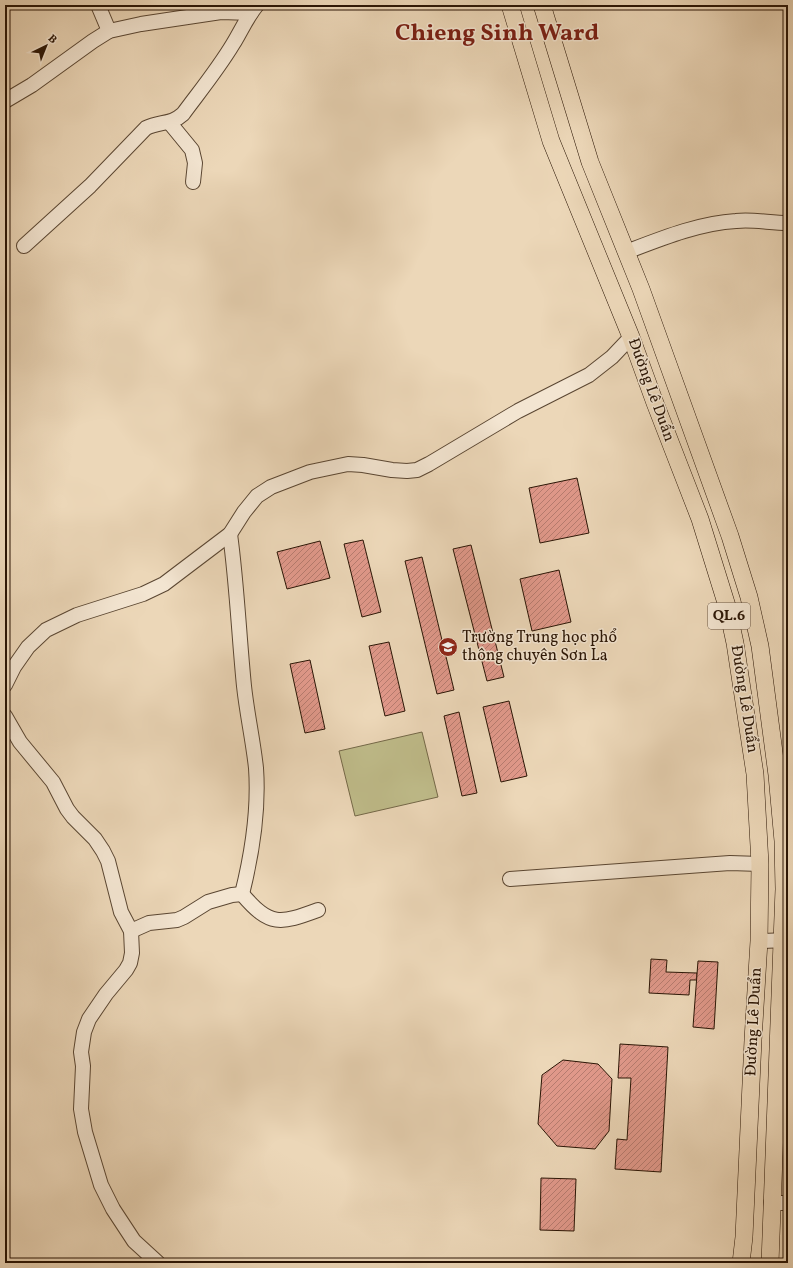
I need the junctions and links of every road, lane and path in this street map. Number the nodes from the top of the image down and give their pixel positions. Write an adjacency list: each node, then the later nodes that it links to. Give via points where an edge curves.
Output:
1 (98, 5): 5 (street)
2 (510, 5): 13 (main road, Đường Lê Duẩn / QL.6, via 551,141)
3 (542, 5): 11 (main road, Đường Lê Duẩn / QL.6, via 590,162)
4 (254, 9): 5 (street, via 141,24); 7 (street, via 233,45 183,114)
5 (109, 31): 6 (street)
6 (5, 101)
7 (169, 122): 8 (street, via 192,150 195,163); 10 (street, via 146,128 90,186)
8 (193, 182)
9 (788, 223): 11 (street, via 751,220 717,223)
10 (24, 246)
11 (626, 252): 12 (main road, Đường Lê Duẩn / QL.6)
12 (641, 289): 13 (main road); 23 (main road, Đường Lê Duẩn / QL.6, via 730,536 749,597 760,646 783,840)
13 (615, 298): 14 (main road, Đường Lê Duẩn / QL.6)
14 (631, 337): 15 (street, via 612,357 589,375 518,411 417,470 392,470 348,464 296,477 257,496); 18 (main road, Đường Lê Duẩn / QL.6, via 700,518 727,606 755,774)
15 (230, 534): 16 (street, via 164,584 143,594 77,615 46,630 28,647); 20 (street, via 257,791 255,823)
16 (5, 685)
17 (5, 716): 22 (street, via 20,742 53,782 67,809 103,851 121,912)
18 (760, 864): 19 (street, via 730,863); 24 (main road, Đường Lê Duẩn / QL.6)
19 (510, 879)
20 (242, 894): 21 (street, via 255,909 274,920 300,917); 22 (street, via 208,902 177,920 149,923)
21 (318, 910)
22 (131, 932): 27 (street, via 130,962 92,1014 84,1032 81,1052 81,1109 84,1132 113,1209 134,1241)
23 (785, 940): 24 (street); 25 (main road, Đường Lê Duẩn / QL.6)
24 (759, 941): 28 (main road, Đường Lê Duẩn / QL.6)
25 (771, 1203): 26 (street); 29 (main road, Đường Lê Duẩn / QL.6)
26 (788, 1203)
27 (158, 1263)
28 (741, 1263)
29 (770, 1263)

